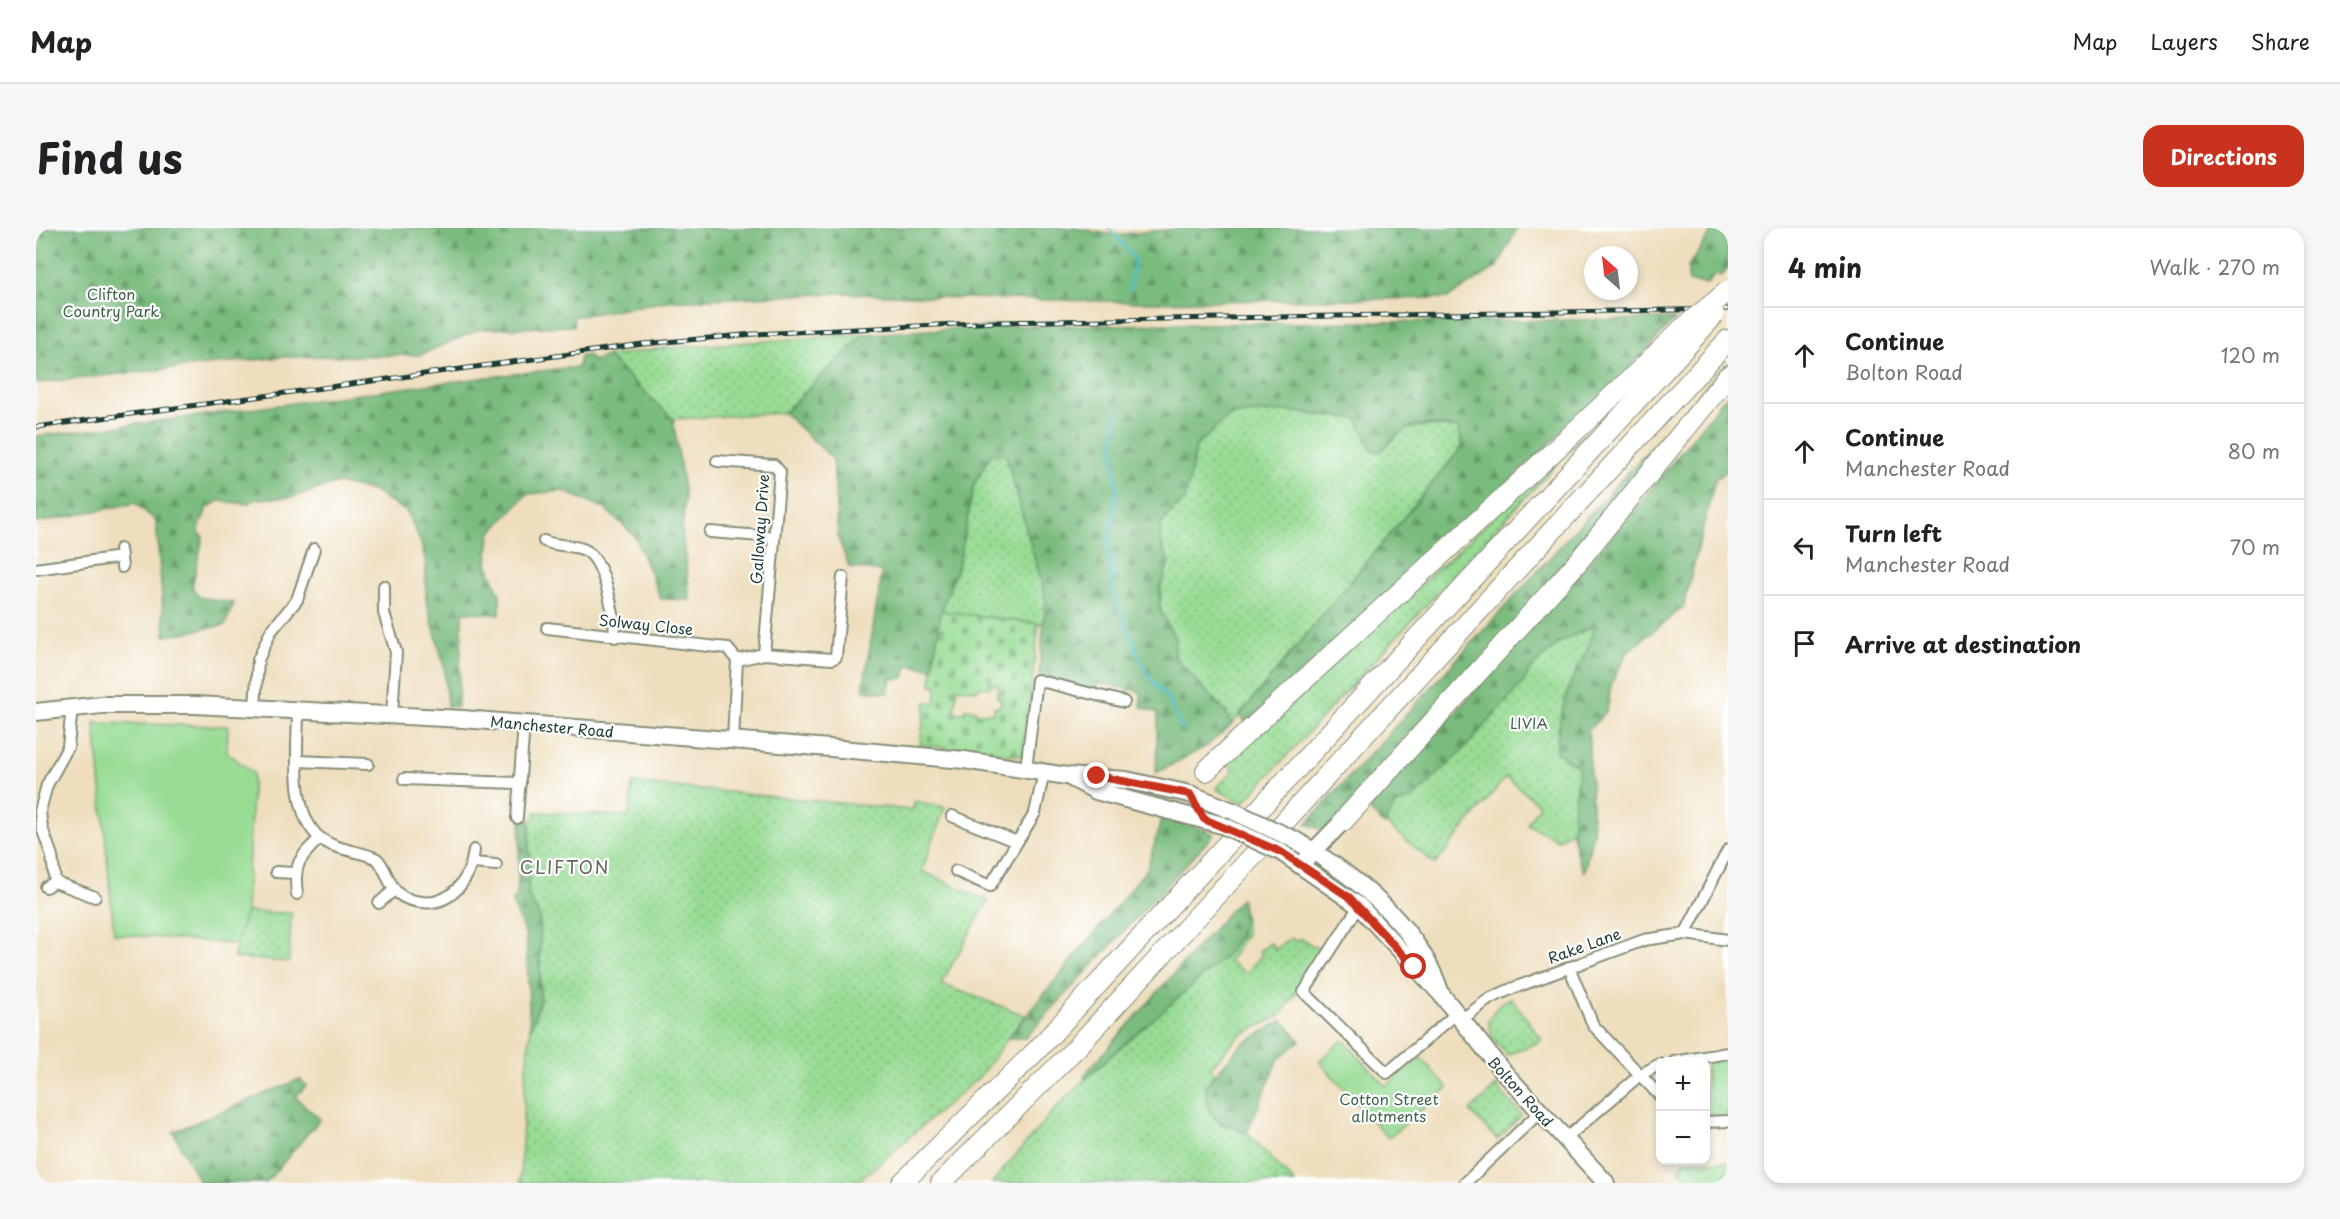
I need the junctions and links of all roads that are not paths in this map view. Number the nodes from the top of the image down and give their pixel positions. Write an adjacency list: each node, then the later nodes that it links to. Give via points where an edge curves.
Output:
1 (1728, 291): 3 (highway, bridge)
2 (1728, 300): 3 (highway, bridge)
3 (1687, 334): 30 (highway, via 1412,579); 75 (highway, via 1037,1050)
4 (1728, 340): 76 (highway, via 1077,1047)
5 (1728, 376): 41 (highway, via 1577,563)
6 (717, 460): 8 (street, Galloway Drive, via 778,468)
7 (710, 532): 8 (street)
8 (774, 537): 17 (street, Galloway Drive)
9 (544, 541): 16 (street, via 591,554 611,597)
10 (314, 549): 21 (street, via 297,600 271,631 258,660)
11 (121, 557): 12 (street)
12 (36, 569)
13 (843, 577): 17 (street, via 836,657)
14 (384, 586): 24 (street, via 384,613 396,652)
15 (547, 628): 16 (street, Solway Close)
16 (615, 637): 18 (street, Solway Close, via 727,648)
17 (764, 654): 18 (street)
18 (736, 660): 26 (street)
19 (1124, 702): 29 (street, via 1037,680)
20 (72, 706): 21 (main road, Manchester Road); 23 (main road, Manchester Road); 36 (street, via 68,747)
21 (255, 708): 22 (main road, Manchester Road)
22 (298, 711): 24 (main road, Manchester Road); 27 (street)
23 (36, 712)
24 (392, 716): 25 (main road, Manchester Road)
25 (524, 723): 26 (main road, Manchester Road); 35 (street)
26 (733, 741): 29 (main road, Manchester Road)
27 (298, 761): 28 (street, via 352,768); 42 (street, via 302,808)
28 (368, 764)
29 (1026, 769): 31 (main road, Manchester Road)
30 (1206, 771): 37 (main road)
31 (1044, 772): 32 (main road, Manchester Road); 44 (street, via 1035,813)
32 (1067, 776): 37 (main road, Manchester Road, via 1126,780); 40 (main road, Manchester Road, via 1096,791)
33 (404, 779): 35 (street)
34 (36, 781): 36 (street)
35 (519, 783): 39 (street)
36 (47, 785): 57 (street, via 39,819 52,856 50,885)
37 (1190, 794): 40 (main road); 43 (main road, Manchester Road, bridge)
38 (952, 816): 44 (street)
39 (517, 818)
40 (1204, 819): 48 (main road, Manchester Road, bridge)
41 (1343, 821): 47 (main road); 51 (main road, via 1337,845)
42 (320, 838): 54 (street, via 303,854); 55 (street, via 377,859)
43 (1293, 839): 47 (main road, Bolton Road)
44 (1017, 842): 52 (street, via 990,886)
45 (474, 850): 49 (street)
46 (1728, 850): 60 (street)
47 (1314, 852): 48 (main road, via 1301,859); 51 (main road, Bolton Road)
48 (1287, 856): 59 (main road, Bolton Road)
49 (473, 862): 50 (street); 55 (street, via 463,883 443,900 412,900)
50 (496, 865)
51 (1341, 869): 63 (main road, Bolton Road, via 1415,943 1431,966)
52 (956, 871)
53 (276, 872): 54 (street)
54 (295, 873): 56 (street)
55 (394, 890): 58 (street)
56 (297, 894)
57 (95, 897)
58 (379, 903)
59 (1359, 906): 63 (main road, Bolton Road); 64 (street, Rake Lane, via 1304,992 1388,1073)
60 (1685, 934): 61 (street, Rake Lane); 62 (street, Rake Lane, via 1644,940)
61 (1728, 940)
62 (1569, 967): 64 (street, Rake Lane, via 1489,999); 68 (street, via 1593,1025)
63 (1441, 994): 64 (main road, Bolton Road)
64 (1459, 1017): 70 (main road, Bolton Road)
65 (1728, 1053): 66 (street)
66 (1704, 1057)
67 (1656, 1066): 68 (street)
68 (1640, 1075): 69 (street); 73 (street)
69 (1656, 1092)
70 (1540, 1112): 73 (main road, Bolton Road); 77 (street)
71 (1728, 1121): 72 (street)
72 (1710, 1122)
73 (1565, 1139): 74 (main road, Bolton Road)
74 (1602, 1182)
75 (902, 1183)
76 (941, 1183)
77 (1465, 1183)

